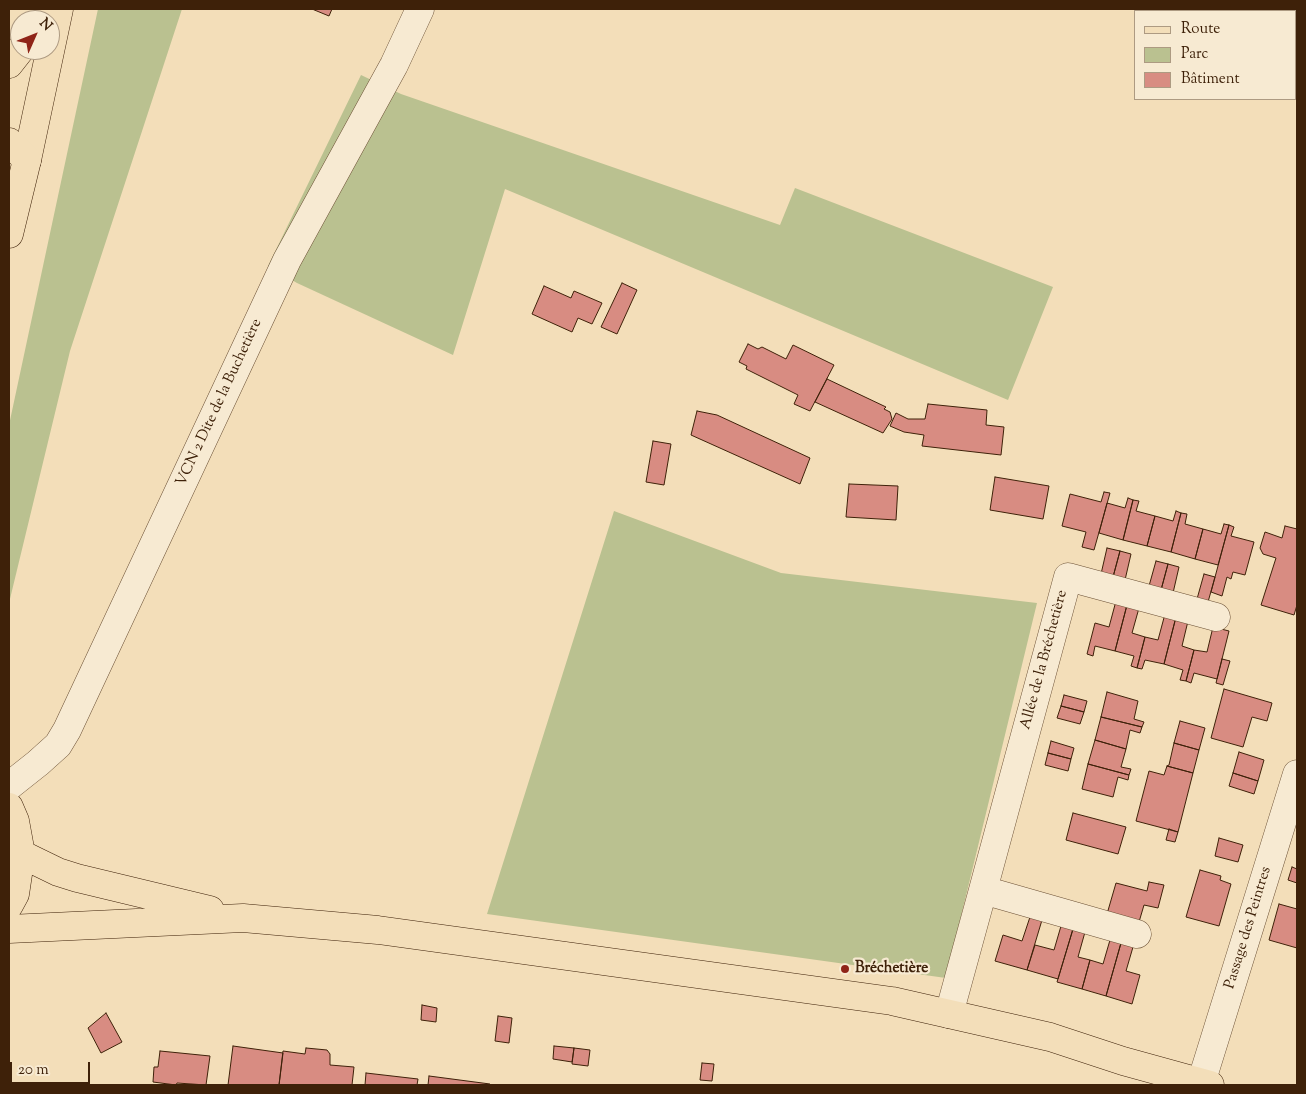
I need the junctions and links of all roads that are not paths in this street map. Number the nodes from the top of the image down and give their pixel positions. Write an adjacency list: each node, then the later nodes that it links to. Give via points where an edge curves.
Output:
1 (59, 9): 3 (main road)
2 (420, 9): 7 (street, VCN 2 Dite de la Buchetière, via 394,65 287,260 67,730 58,745)
3 (17, 162): 4 (main road)
4 (9, 234)
5 (1216, 617): 10 (street, Allée de la Bréchetière, via 1068,577)
6 (1297, 774): 16 (street, Passage des Peintres)
7 (9, 786)
8 (9, 807): 9 (main road)
9 (21, 854): 11 (main road, via 15,894); 12 (main road, via 77,878)
10 (983, 890): 14 (street); 15 (street, Allée de la Bréchetière)
11 (9, 905)
12 (243, 918): 13 (main road); 15 (main road, via 378,930 683,971 892,1001)
13 (9, 929)
14 (1137, 934)
15 (949, 1014): 16 (main road, via 1050,1037)
16 (1206, 1084)

